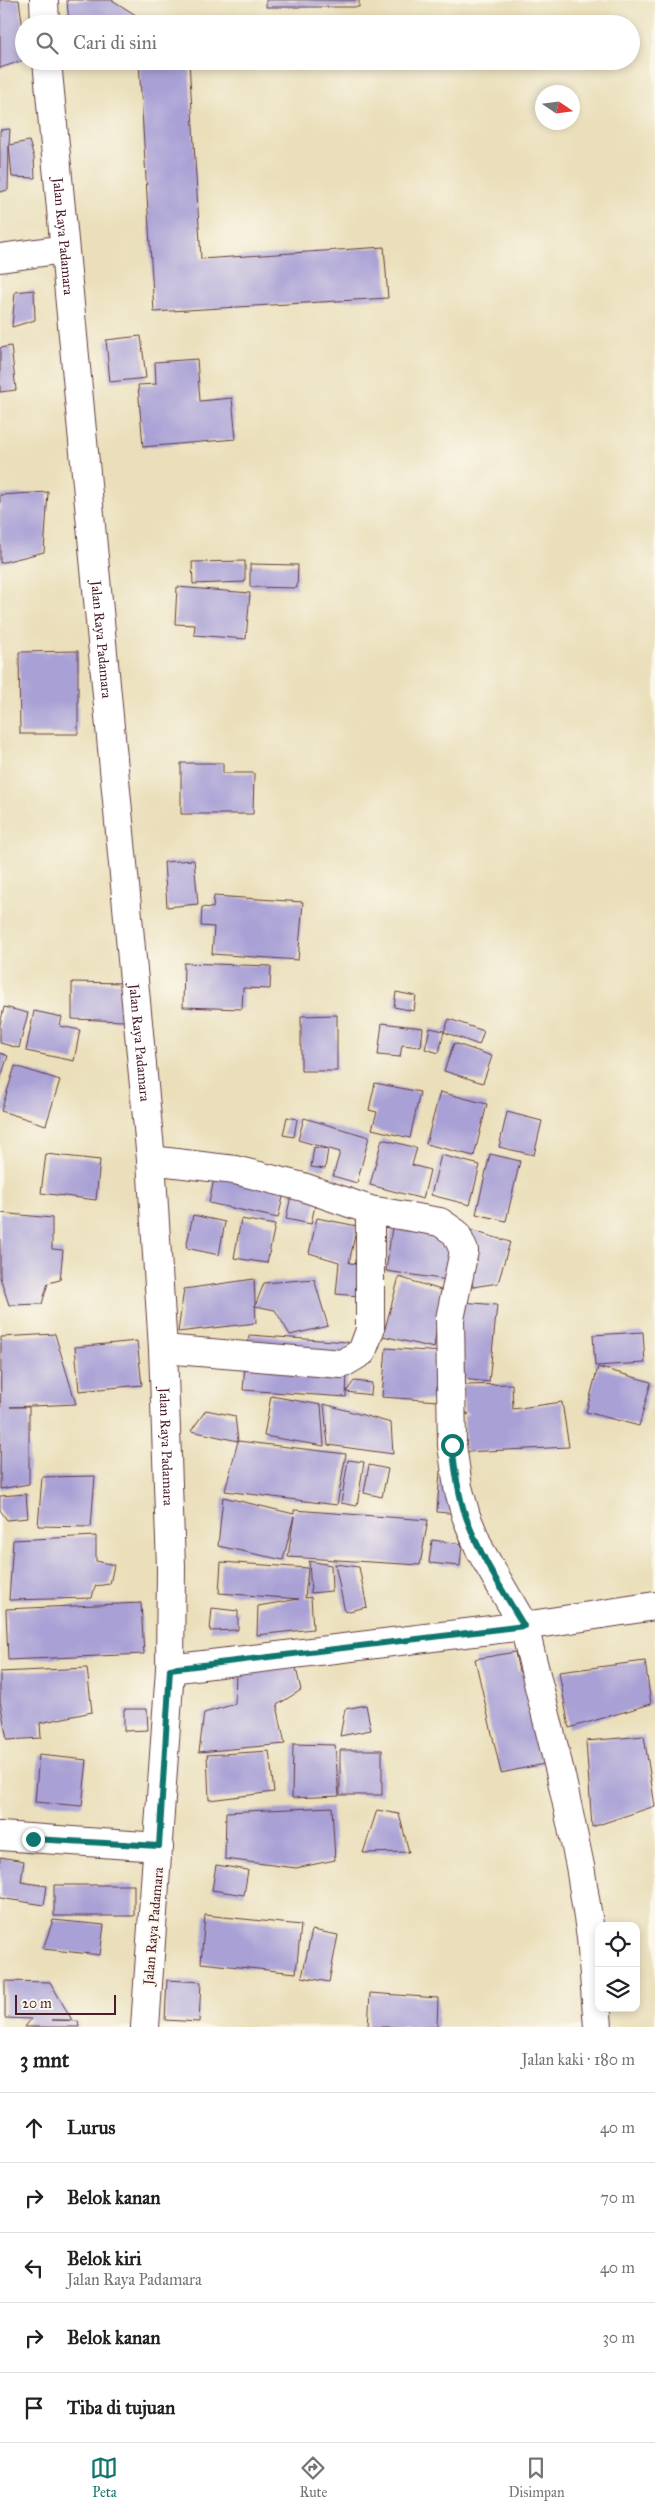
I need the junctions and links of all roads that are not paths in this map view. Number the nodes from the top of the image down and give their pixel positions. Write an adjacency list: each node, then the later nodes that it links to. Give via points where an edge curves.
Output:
1 (44, 0): 2 (street)
2 (45, 15)
3 (48, 70): 4 (street, Jalan Raya Padamara)
4 (64, 248): 5 (street); 6 (street, Jalan Raya Padamara)
5 (0, 258)
6 (151, 1160): 7 (street, via 235,1170); 8 (street, Jalan Raya Padamara)
7 (370, 1210): 8 (street, via 370,1330 362,1352 342,1364); 10 (street, via 440,1222 456,1233 464,1251 450,1319 452,1445 457,1478 466,1516 480,1550)
8 (163, 1349): 11 (street, Jalan Raya Padamara, via 171,1566)
9 (655, 1606): 10 (street)
10 (524, 1626): 11 (street); 15 (street, via 580,1866 591,1937)
11 (170, 1669): 13 (street, Jalan Raya Padamara)
12 (0, 1836): 13 (street)
13 (159, 1846): 14 (street, Jalan Raya Padamara)
14 (145, 2027)
15 (598, 2027)

